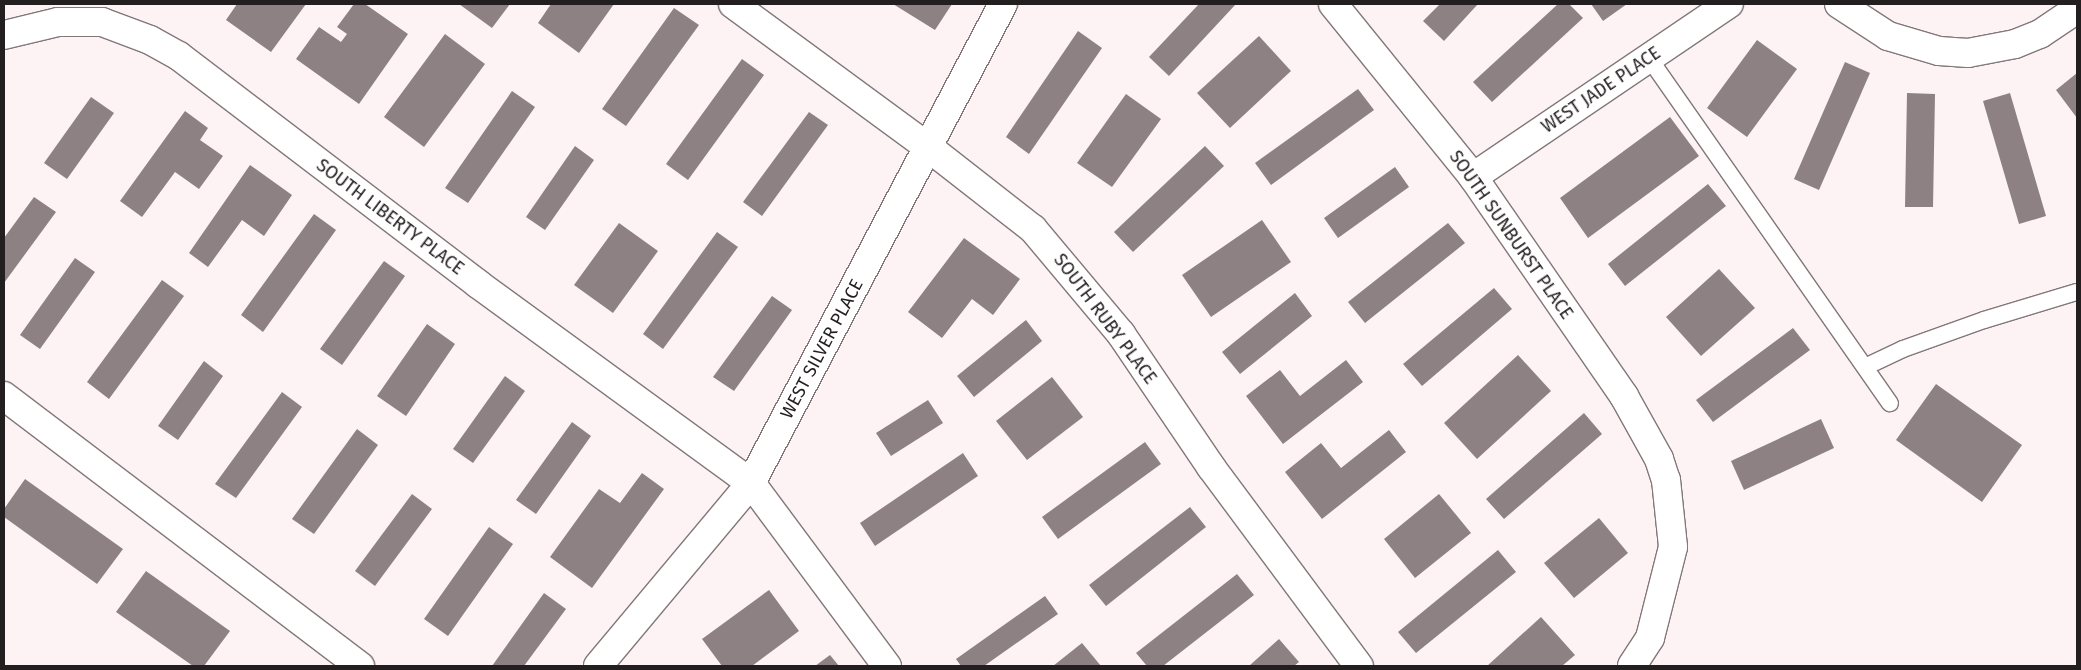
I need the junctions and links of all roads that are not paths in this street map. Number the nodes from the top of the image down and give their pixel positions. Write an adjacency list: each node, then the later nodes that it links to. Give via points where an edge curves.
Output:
1 (733, 4): 9 (street, SOUTH RUBY PLACE)
2 (1003, 4): 9 (street, WEST SILVER PLACE)
3 (1333, 4): 10 (street, SOUTH SUNBURST PLACE)
4 (1729, 4): 8 (street, WEST JADE PLACE)
5 (1839, 4): 6 (street, via 1888,36 1939,51 1968,53 2015,44)
6 (2074, 13)
7 (4, 35): 15 (street, SOUTH LIBERTY PLACE, via 58,22 102,22 150,40 179,56 478,284)
8 (1649, 58): 10 (street, WEST JADE PLACE); 12 (lane)
9 (928, 147): 15 (street, WEST SILVER PLACE); 19 (street, SOUTH RUBY PLACE, via 1033,229 1082,283)
10 (1472, 177): 20 (street, SOUTH SUNBURST PLACE, via 1624,396 1646,433 1666,480 1673,547 1669,575 1650,638)
11 (2077, 292): 12 (lane, via 1984,320 1903,349)
12 (1865, 367): 14 (lane)
13 (4, 396): 16 (street)
14 (1890, 402)
15 (751, 483): 17 (street, WEST SILVER PLACE); 18 (street, SOUTH LIBERTY PLACE)
16 (360, 666)
17 (598, 666)
18 (887, 666)
19 (1358, 666)
20 (1632, 666)

